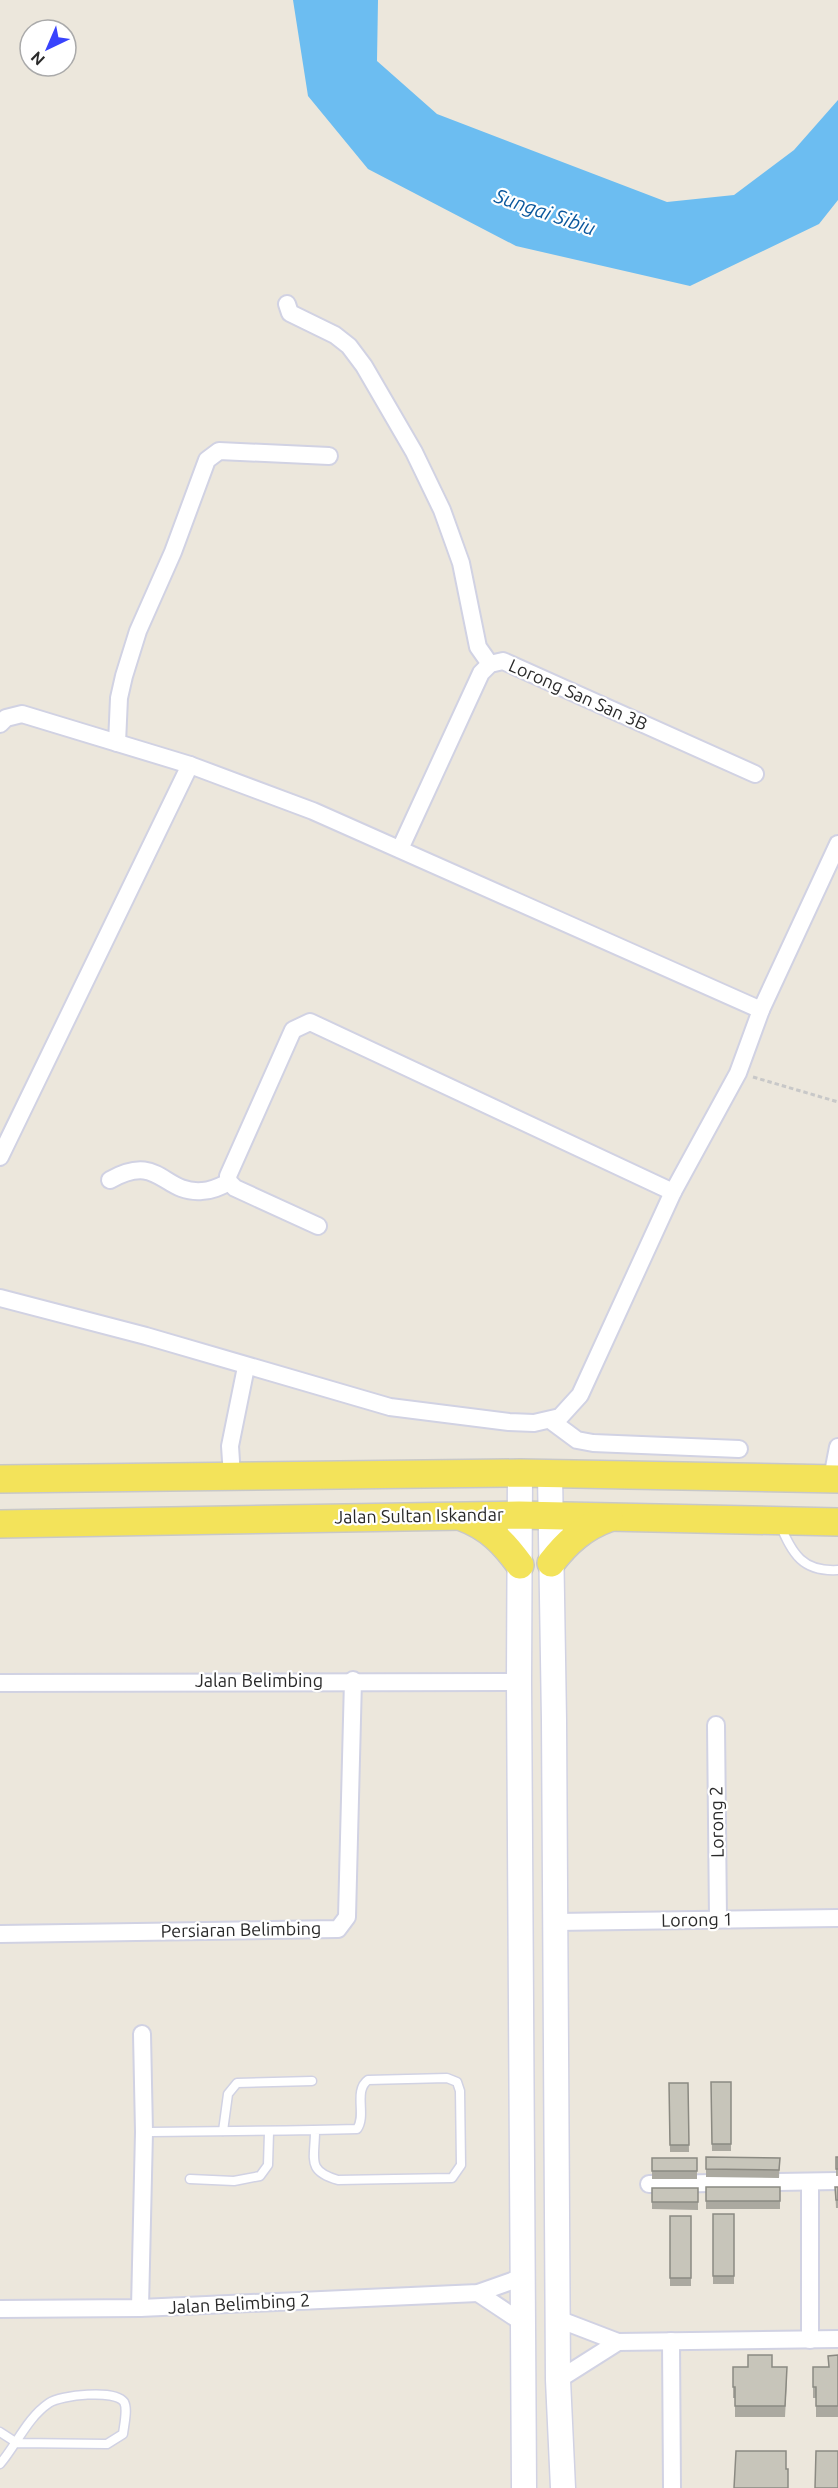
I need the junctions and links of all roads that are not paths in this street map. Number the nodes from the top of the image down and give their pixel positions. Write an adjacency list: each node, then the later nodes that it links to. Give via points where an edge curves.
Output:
1 (287, 304): 3 (street, via 290,313 349,346 414,452 442,510 461,563 478,647)
2 (329, 456): 5 (street, via 219,451 207,460 131,653 119,698)
3 (490, 664): 7 (street, Lorong San San 3B, via 503,661); 9 (street, Lorong San San 3B, via 481,674)
4 (0, 724): 5 (street, via 22,714)
5 (117, 743): 6 (street)
6 (190, 765): 9 (street); 11 (street)
7 (755, 774)
8 (838, 844): 10 (street)
9 (400, 849): 10 (street)
10 (761, 1010): 14 (street, via 738,1073)
11 (0, 1157)
12 (111, 1180): 13 (street, via 134,1169 145,1169 188,1189 201,1191)
13 (229, 1182): 14 (street, via 228,1176 293,1030 310,1022); 15 (street)
14 (673, 1192): 18 (street, via 580,1395 560,1417)
15 (318, 1226)
16 (0, 1298): 17 (street)
17 (246, 1366): 18 (street, via 390,1407 509,1422); 23 (street, via 230,1446)
18 (550, 1420): 20 (street, via 577,1440 593,1443)
19 (838, 1447): 25 (street)
20 (739, 1449)
21 (520, 1473): 22 (main road); 23 (main road); 26 (street)
22 (550, 1474): 25 (main road); 27 (street)
23 (232, 1476): 24 (main road)
24 (0, 1479)
25 (835, 1479)
26 (519, 1515): 27 (main road, Jalan Sultan Iskandar); 28 (main road, Jalan Sultan Iskandar); 34 (street)
27 (550, 1515): 29 (main road, Jalan Sultan Iskandar); 33 (street)
28 (458, 1516): 32 (main road, Jalan Sultan Iskandar); 34 (main road, via 493,1533)
29 (616, 1516): 30 (main road, Jalan Sultan Iskandar); 33 (main road, via 579,1533)
30 (778, 1520): 31 (main road, Jalan Sultan Iskandar); 35 (lane, via 798,1558 818,1568)
31 (838, 1522)
32 (0, 1524)
33 (551, 1563): 42 (street)
34 (520, 1565): 37 (street)
35 (838, 1570)
36 (353, 1680): 37 (street, Jalan Belimbing); 38 (street, Jalan Belimbing); 43 (street, Persiaran Belimbing, via 347,1917 338,1929)
37 (519, 1682): 54 (street)
38 (0, 1683)
39 (716, 1725): 41 (street, Lorong 2)
40 (838, 1918): 41 (street, Lorong 1)
41 (718, 1919): 42 (street, Lorong 1)
42 (556, 1922): 58 (street)
43 (0, 1934)
44 (142, 2034): 48 (street)
45 (312, 2082): 46 (lane, via 237,2083 228,2094)
46 (223, 2131): 48 (lane); 49 (lane)
47 (315, 2131): 47 (lane, via 315,2168 321,2175 338,2180 452,2178 461,2165 460,2091 457,2082 447,2078 368,2080 361,2091 361,2120 357,2129); 49 (lane)
48 (144, 2132): 56 (street)
49 (269, 2132): 50 (lane, via 268,2165 260,2176 234,2181)
50 (190, 2180)
51 (838, 2181): 52 (street)
52 (810, 2182): 53 (street); 61 (street)
53 (649, 2184)
54 (523, 2277): 55 (street, Jalan Belimbing 2); 59 (street)
55 (478, 2293): 56 (street, Jalan Belimbing 2); 59 (street)
56 (140, 2308): 57 (street, Jalan Belimbing 2)
57 (0, 2309)
58 (558, 2319): 63 (street); 64 (street)
59 (523, 2323): 68 (street)
60 (838, 2339): 61 (street)
61 (810, 2340): 62 (street)
62 (671, 2341): 63 (street); 70 (street)
63 (618, 2342): 64 (street)
64 (558, 2380): 69 (street)
65 (0, 2432): 66 (lane)
66 (17, 2443): 66 (lane, via 106,2444 123,2434 125,2406 122,2399 112,2394 65,2396 50,2402 29,2421); 67 (lane)
67 (0, 2464)
68 (524, 2488)
69 (563, 2488)
70 (672, 2488)

